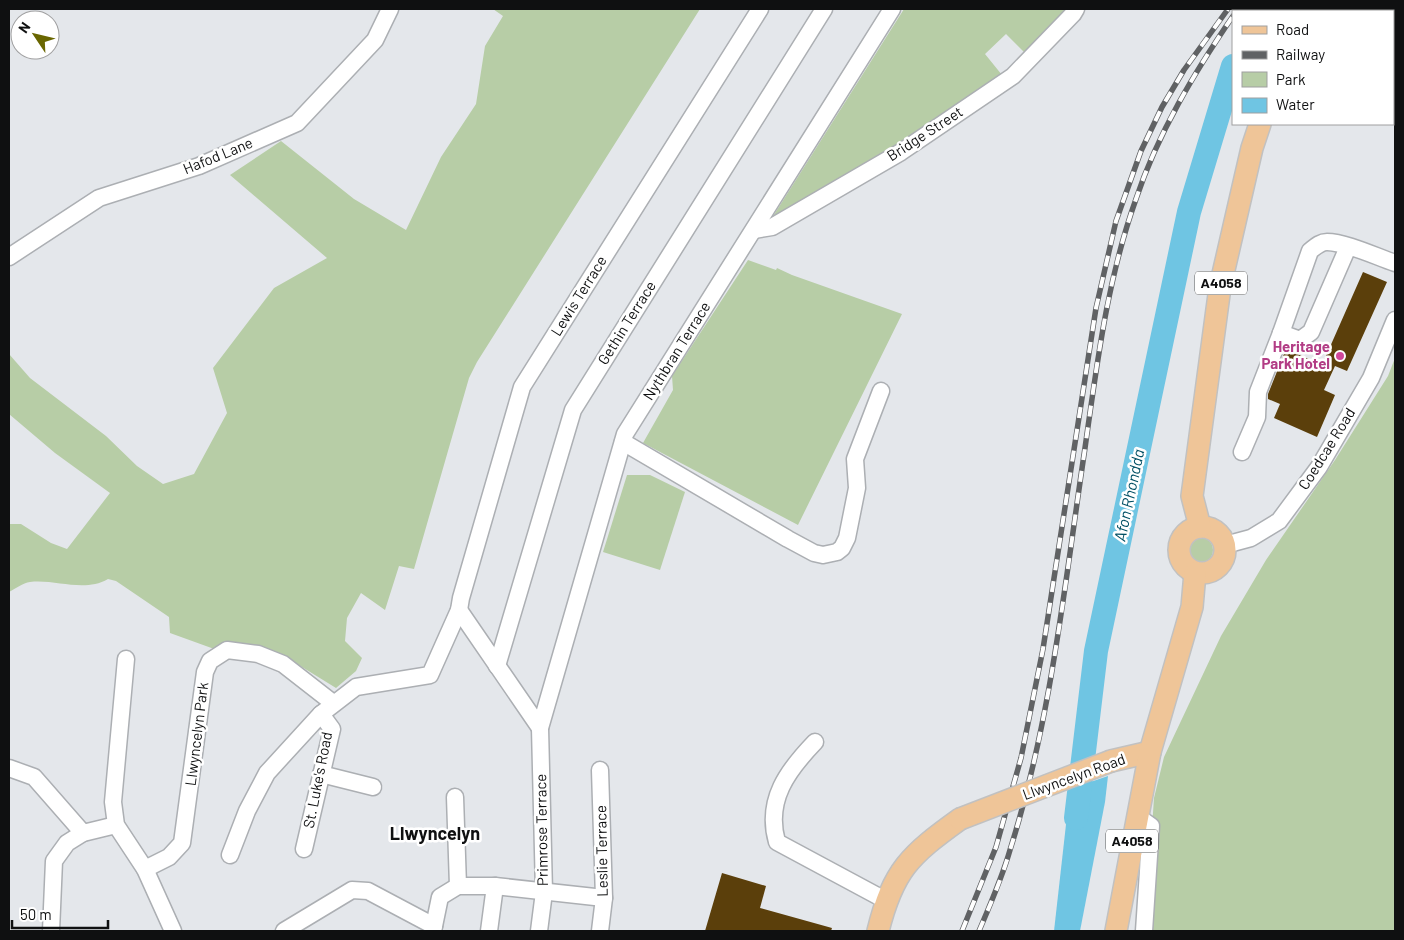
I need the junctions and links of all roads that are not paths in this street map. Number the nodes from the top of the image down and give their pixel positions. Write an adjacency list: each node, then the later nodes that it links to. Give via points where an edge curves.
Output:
1 (390, 9): 9 (street, Hafod Lane, via 374,40 297,123 199,166 99,198)
2 (760, 9): 19 (street, Lewis Terrace, via 522,388)
3 (824, 9): 21 (street, Gethin Terrace, via 573,410)
4 (892, 9): 7 (street, Nythbran Terrace)
5 (1076, 9): 7 (street, Bridge Street, via 1013,76 901,152 772,227)
6 (1260, 125): 16 (main road, A4058, via 1220,287 1192,496)
7 (754, 230): 14 (street, Nythbran Terrace, via 625,434)
8 (1348, 247): 10 (street); 12 (street, via 1311,332 1300,340); 12 (street, via 1327,242 1310,251)
9 (9, 257)
10 (1395, 263)
11 (1395, 320): 17 (street, Coedcae Road, via 1371,378 1320,467 1279,521 1251,538)
12 (1281, 333): 15 (street, via 1258,392 1257,417)
13 (881, 391): 14 (street, via 855,458 857,488 847,538 842,548 830,554 814,553 788,539)
14 (623, 442): 23 (street, Nythbran Terrace)
15 (1242, 452)
16 (1200, 527): 17 (main road, via 1216,531); 18 (main road, via 1188,531 1179,545 1181,561)
17 (1225, 545): 18 (main road, via 1226,553 1220,566 1205,574)
18 (1195, 573): 25 (main road, A4058, via 1192,607)
19 (459, 610): 21 (street); 22 (street, St. Luke's Road, via 430,675 356,687)
20 (126, 658): 32 (street, via 112,802)
21 (497, 666): 23 (street)
22 (327, 708): 28 (street, St. Luke's Road, via 332,729); 35 (street, St. Luke's Road, via 267,773 247,811); 36 (street, Llwyncelyn Park, via 283,664 258,654 227,650 210,661 205,672 182,843 169,857)
23 (540, 728): 39 (street, Primrose Terrace)
24 (815, 742): 41 (street, via 792,765 777,795 772,826 777,842)
25 (1150, 752): 31 (main road, A4058); 41 (main road, Llwyncelyn Road, bridge, via 1111,761 960,819 923,846 905,865)
26 (9, 768): 33 (street, via 34,777)
27 (600, 770): 40 (street, Leslie Terrace)
28 (321, 774): 29 (street); 34 (street, St. Luke's Road)
29 (373, 787)
30 (455, 797): 37 (street)
31 (1137, 816): 50 (main road, A4058); 51 (street, via 1151,826)
32 (116, 825): 33 (street); 36 (street)
33 (83, 833): 43 (street, via 67,843 54,861)
34 (304, 849)
35 (230, 855)
36 (145, 869): 44 (street)
37 (458, 886): 38 (street); 42 (street, via 440,897)
38 (495, 886): 39 (street); 46 (street)
39 (544, 892): 40 (street); 47 (street, Primrose Terrace)
40 (604, 898): 48 (street, Leslie Terrace)
41 (886, 900): 49 (main road, Llwyncelyn Road)
42 (434, 929): 45 (street, via 368,891 352,890)
43 (51, 931)
44 (173, 931)
45 (284, 931)
46 (489, 931)
47 (539, 931)
48 (600, 931)
49 (878, 931)
50 (1116, 931)
51 (1144, 931)

